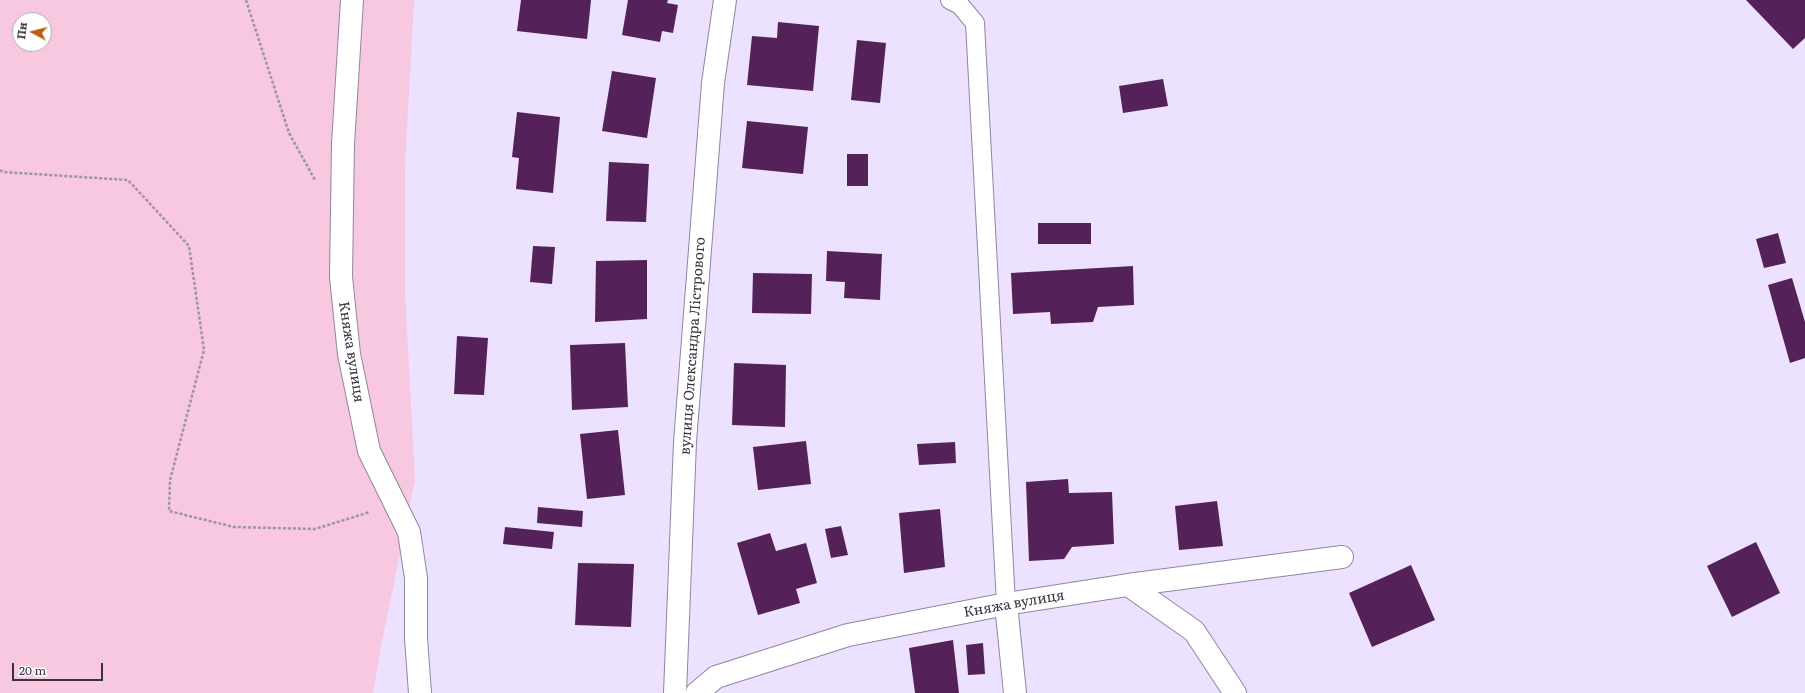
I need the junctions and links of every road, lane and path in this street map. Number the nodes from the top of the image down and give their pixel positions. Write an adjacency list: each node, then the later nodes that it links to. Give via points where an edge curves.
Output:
1 (246, 0): 6 (path, via 289,133)
2 (352, 0): 7 (street, Княжа вулиця, via 343,144 341,277 349,354 369,451)
3 (725, 0): 12 (street, вулиця Олександра Лістрового, via 713,83 685,442)
4 (950, 0): 10 (lane, via 960,5 975,23)
5 (0, 170): 7 (path, via 128,180 189,246 204,350 170,480 170,511 234,527 315,529)
6 (315, 182)
7 (396, 505): 11 (street, Княжа вулиця, via 409,532 416,578 416,638)
8 (1342, 557): 9 (street, Княжа вулиця)
9 (1128, 585): 10 (street, Княжа вулиця); 15 (street, via 1194,631)
10 (1006, 604): 13 (street, Княжа вулиця, via 848,635 716,677); 14 (street)
11 (420, 693)
12 (675, 693)
13 (697, 693)
14 (1015, 693)
15 (1235, 693)

